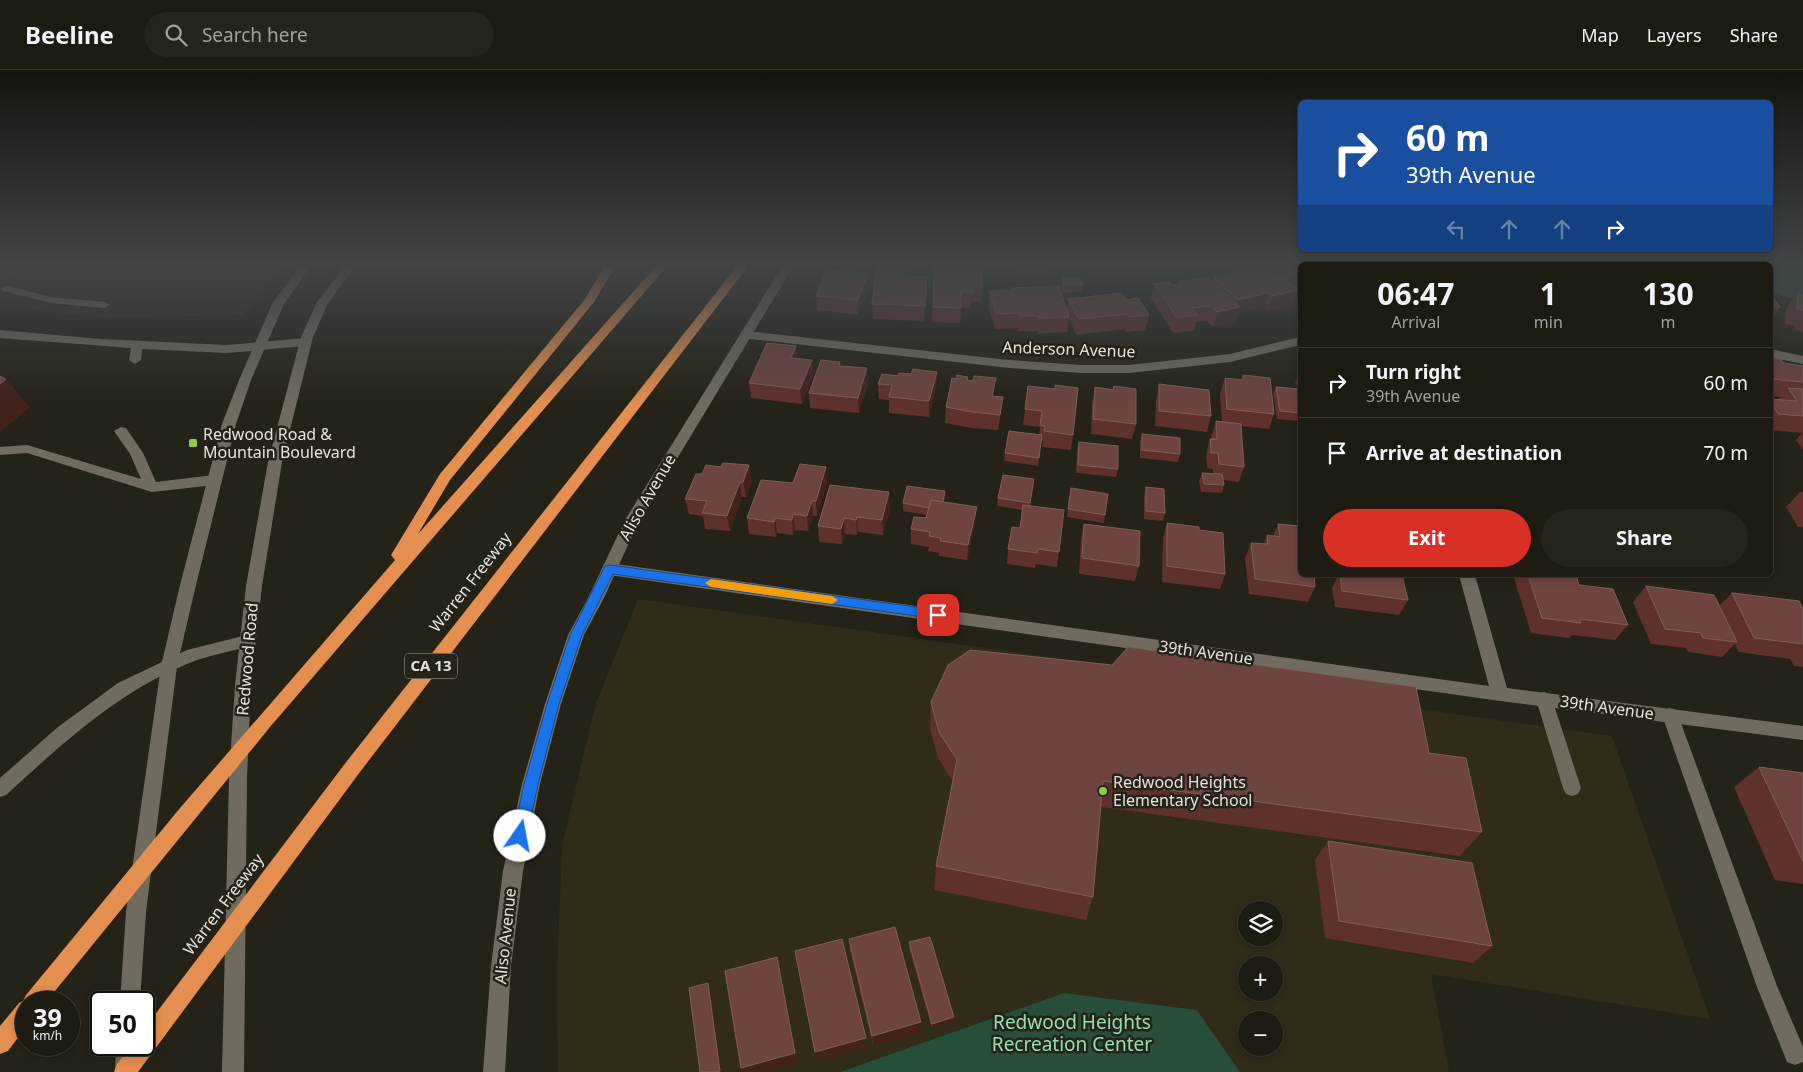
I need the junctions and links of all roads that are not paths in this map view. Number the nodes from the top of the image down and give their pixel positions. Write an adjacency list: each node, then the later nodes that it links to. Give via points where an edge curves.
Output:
1 (274, 312): 12 (main road)
2 (318, 312): 10 (main road, Redwood Road)
3 (580, 312): 22 (highway, via 445,477 397,558)
4 (623, 312): 22 (highway)
5 (708, 312): 37 (highway, Warren Freeway / CA 13, via 220,941)
6 (760, 312): 8 (main road, Aliso Avenue)
7 (0, 334): 11 (main road)
8 (746, 335): 9 (main road, Anderson Avenue, via 1009,364 1129,369 1230,358); 20 (main road, Aliso Avenue, via 630,524)
9 (1298, 341)
10 (305, 342): 12 (main road); 23 (main road, Redwood Road, via 275,462)
11 (137, 344): 12 (main road, via 227,349); 14 (main road)
12 (258, 346): 18 (main road, via 229,424)
13 (1773, 354): 15 (main road)
14 (135, 360)
15 (1803, 360)
16 (121, 431): 19 (main road)
17 (0, 451): 19 (main road, via 27,449)
18 (214, 480): 19 (main road); 24 (main road)
19 (152, 487)
20 (610, 569): 25 (main road, 39th Avenue); 39 (main road, Aliso Avenue, via 576,635 531,784 512,871)
21 (1469, 577): 25 (main road)
22 (360, 608): 31 (highway)
23 (247, 640): 24 (main road, via 193,656); 38 (main road, Redwood Road, via 238,778)
24 (168, 674): 30 (main road, via 124,688 86,714); 32 (main road, via 136,912)
25 (1500, 694): 26 (main road, 39th Avenue)
26 (1544, 699): 27 (main road, 39th Avenue); 29 (main road)
27 (1670, 715): 28 (main road, 39th Avenue); 35 (main road, via 1767,987)
28 (1803, 733)
29 (1572, 788)
30 (0, 789)
31 (42, 991)
32 (131, 991)
33 (15, 1024): 34 (highway)
34 (0, 1043)
35 (1795, 1054)
36 (126, 1056): 37 (main road)
37 (125, 1072)
38 (233, 1072)
39 (494, 1072)

